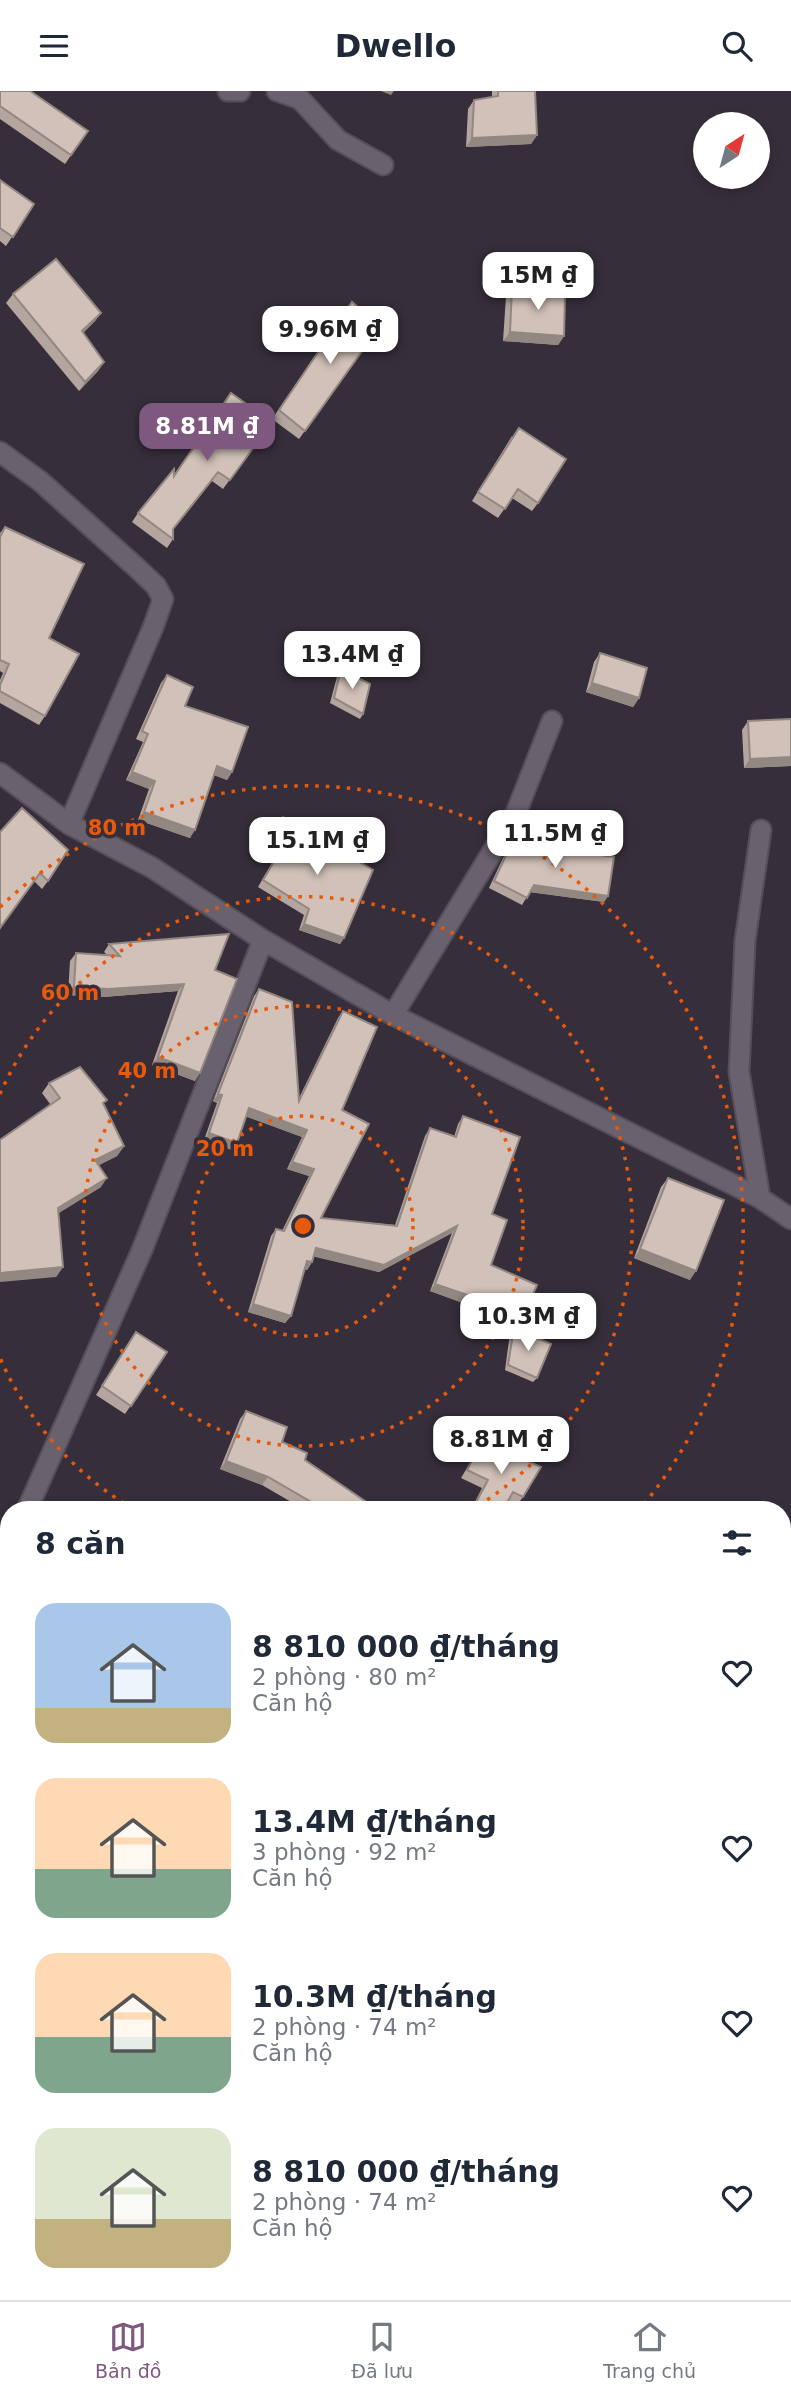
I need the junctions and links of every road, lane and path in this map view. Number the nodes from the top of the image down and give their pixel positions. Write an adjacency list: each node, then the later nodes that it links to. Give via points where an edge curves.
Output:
1 (229, 91): 2 (street)
2 (240, 91)
3 (277, 91): 4 (street, via 300,99 338,140)
4 (383, 165)
5 (0, 452): 8 (street, via 40,481 137,568 163,599)
6 (552, 721): 11 (street, via 516,813)
7 (0, 773): 8 (street)
8 (69, 824): 10 (street, via 151,867)
9 (761, 830): 12 (street, via 745,941 739,1072)
10 (262, 940): 11 (street); 14 (street, via 142,1251)
11 (393, 1015): 12 (street)
12 (760, 1198): 13 (street)
13 (791, 1219)
14 (31, 1501)

